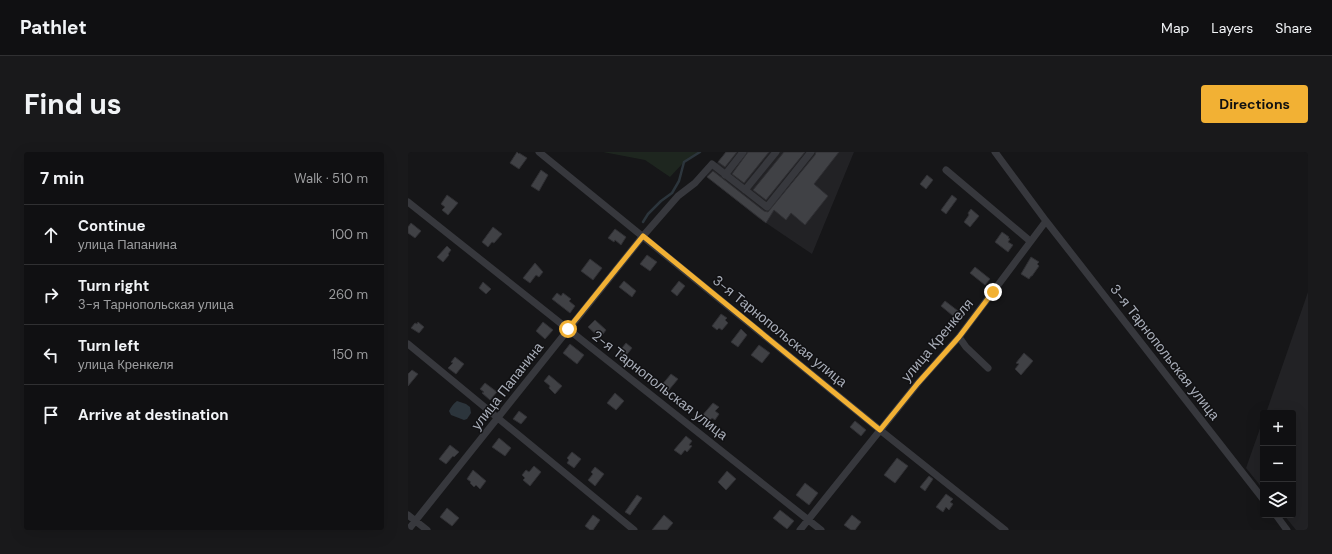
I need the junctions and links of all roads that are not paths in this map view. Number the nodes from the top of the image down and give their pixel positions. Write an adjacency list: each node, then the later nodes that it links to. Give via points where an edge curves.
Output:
1 (540, 152): 11 (street, 3-я Тарнопольская улица)
2 (743, 152): 7 (street)
3 (776, 152): 8 (street)
4 (812, 152): 8 (street, via 767,207)
5 (995, 152): 10 (street, 3-я Тарнопольская улица)
6 (946, 170): 12 (street)
7 (725, 175): 8 (street); 11 (street, улица Папанина, via 712,164 695,183 678,196)
8 (745, 190)
9 (408, 202): 13 (street, 2-я Тарнопольская улица)
10 (1046, 221): 12 (street, улица Кренкеля); 19 (street, 3-я Тарнопольская улица)
11 (643, 236): 13 (street, улица Папанина); 18 (street, 3-я Тарнопольская улица)
12 (1030, 241): 14 (street, улица Кренкеля)
13 (568, 329): 17 (street, улица Папанина); 22 (street, 2-я Тарнопольская улица)
14 (959, 337): 16 (street); 18 (street, улица Кренкеля)
15 (408, 344): 17 (street)
16 (988, 368)
17 (499, 418): 23 (street, улица Папанина); 26 (street)
18 (880, 430): 22 (street, улица Кренкеля); 29 (street, 3-я Тарнопольская улица)
19 (1260, 495)
20 (408, 515): 23 (street)
21 (1278, 518): 30 (street)
22 (808, 519): 27 (street, улица Кренкеля); 28 (street, 2-я Тарнопольская улица)
23 (415, 521): 24 (street, улица Папанина); 25 (street)
24 (408, 530)
25 (426, 530)
26 (634, 530)
27 (800, 530)
28 (821, 530)
29 (1005, 530)
30 (1288, 530)

